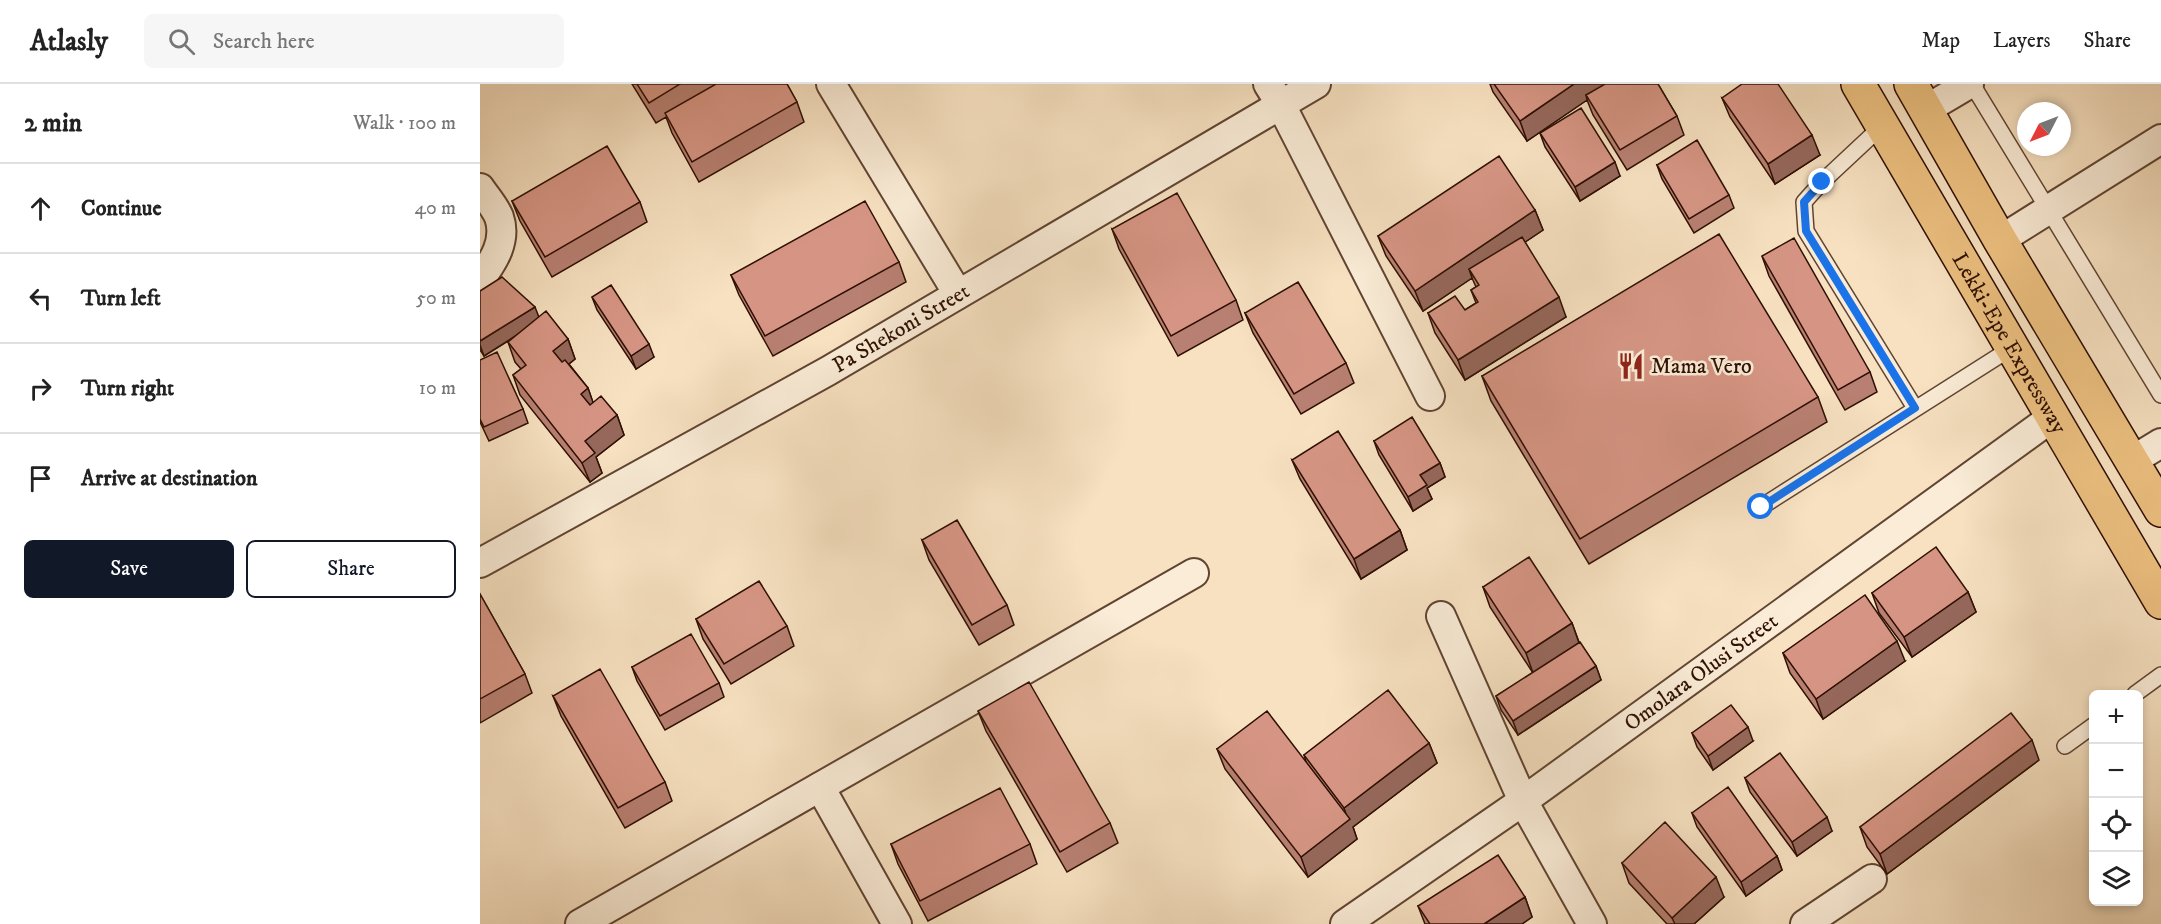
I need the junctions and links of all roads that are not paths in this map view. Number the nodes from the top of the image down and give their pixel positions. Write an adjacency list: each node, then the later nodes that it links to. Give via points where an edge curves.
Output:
1 (831, 84): 13 (street)
2 (1317, 84): 5 (street, Pa Shekoni Street)
3 (1858, 84): 7 (highway, Lekki-Epe Expressway)
4 (1971, 84): 6 (street); 10 (lane)
5 (1274, 94): 13 (street, Pa Shekoni Street); 16 (street)
6 (1918, 97): 11 (highway, Lekki-Epe Expressway)
7 (1883, 125): 14 (highway, Lekki-Epe Expressway); 17 (lane, via 1804,202 1806,231)
8 (2161, 139): 10 (street)
9 (480, 188): 12 (street, via 499,215 502,234 495,260)
10 (2049, 210): 11 (street); 15 (lane)
11 (2000, 240): 20 (highway, Lekki-Epe Expressway)
12 (480, 279)
13 (958, 294): 23 (street, Pa Shekoni Street, via 828,371)
14 (2013, 347): 17 (lane); 18 (highway, Lekki-Epe Expressway)
15 (2161, 395)
16 (1431, 396)
17 (1915, 408): 21 (lane)
18 (2054, 416): 25 (highway, Lekki-Epe Expressway); 32 (street, Omolara Olusi Street)
19 (2161, 443): 20 (street)
20 (2133, 460): 22 (highway, Lekki-Epe Expressway)
21 (1761, 507)
22 (2161, 510)
23 (480, 563)
24 (1194, 573): 31 (street)
25 (2161, 602)
26 (1441, 616): 32 (street)
27 (2161, 675): 28 (lane)
28 (2140, 690)
29 (2089, 729): 30 (lane)
30 (2065, 746)
31 (820, 787): 34 (street); 35 (street)
32 (1523, 801): 36 (street, Omolara Olusi Street); 37 (street)
33 (1872, 879): 38 (street)
34 (580, 924)
35 (897, 924)
36 (1345, 924)
37 (1592, 924)
38 (1805, 924)

